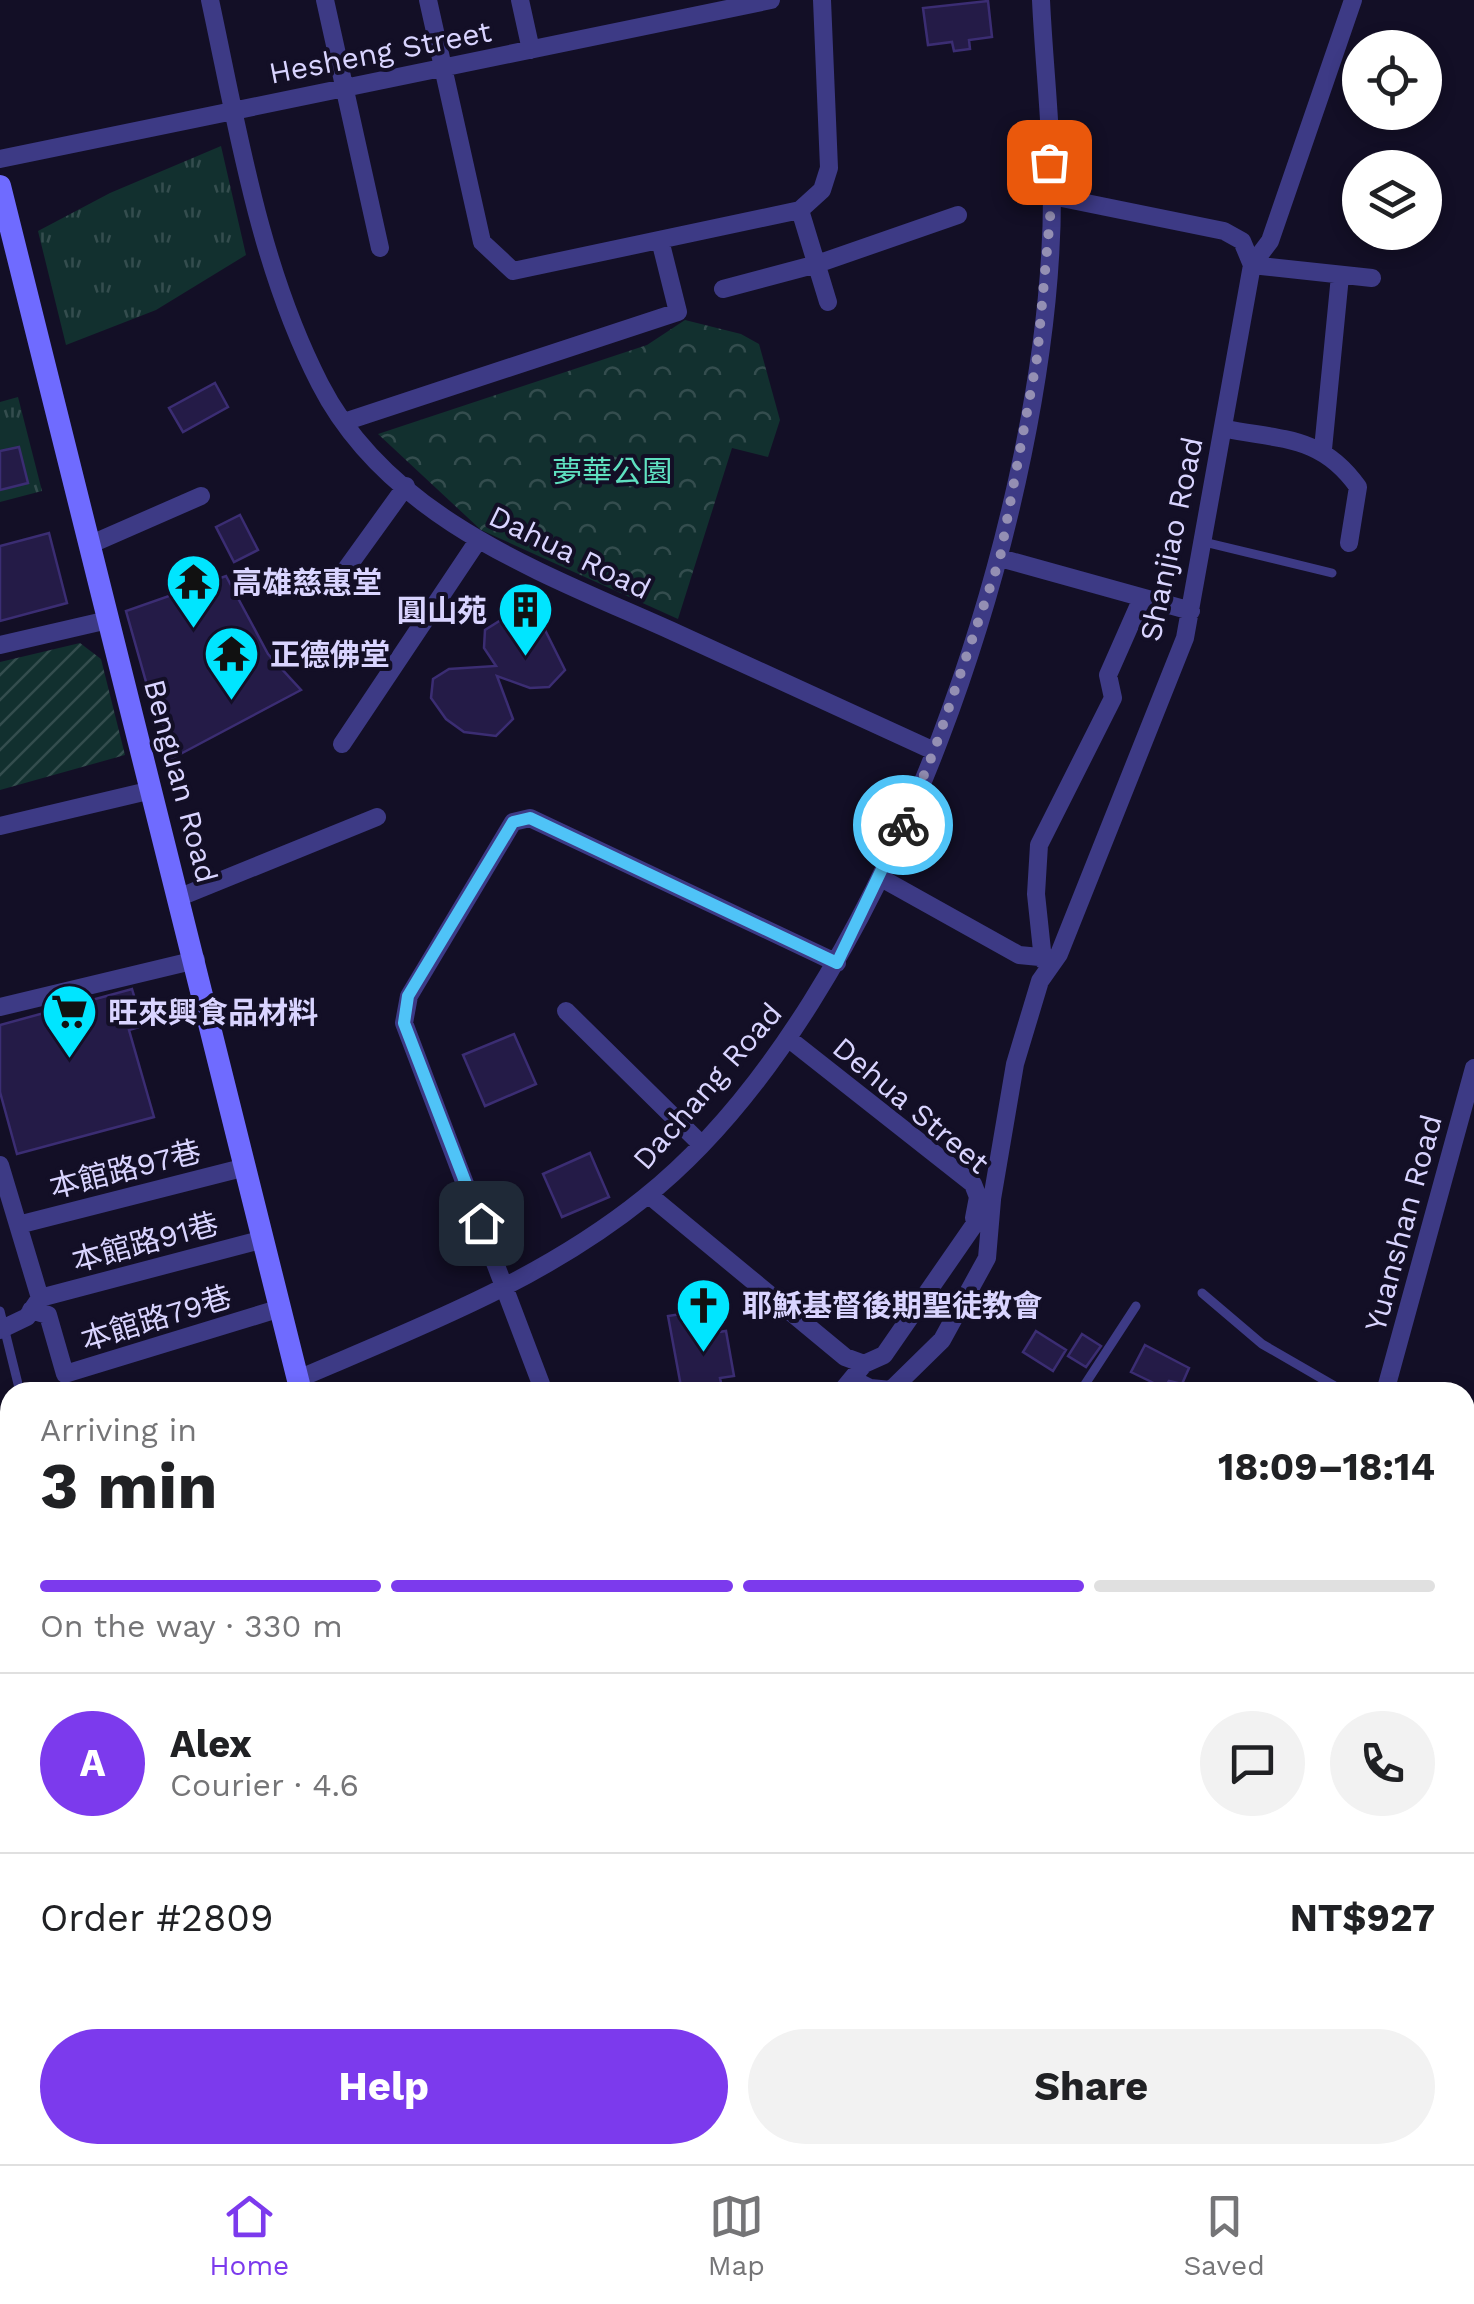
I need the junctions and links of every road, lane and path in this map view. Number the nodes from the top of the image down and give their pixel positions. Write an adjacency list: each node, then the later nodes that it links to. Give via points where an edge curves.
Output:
1 (210, 0): 12 (street, Dahua Road)
2 (325, 0): 11 (street)
3 (428, 0): 10 (street)
4 (520, 0): 9 (street)
5 (770, 0): 9 (street, Hesheng Street)
6 (822, 0): 16 (street, via 828,168 822,190)
7 (1041, 0): 15 (street, Dachang Road)
8 (1353, 0): 21 (street, Shanjiao Road, via 1270,241)
9 (531, 50): 10 (street, Hesheng Street)
10 (441, 69): 11 (street, Hesheng Street); 18 (street, via 482,242 514,271)
11 (343, 88): 12 (street, Hesheng Street); 19 (street)
12 (233, 109): 13 (street, Hesheng Street); 26 (street, Dahua Road, via 274,280 321,387)
13 (0, 159)
14 (0, 186): 34 (street, Benguan Road)
15 (1052, 196): 21 (street, via 1224,231 1242,241); 35 (street, Dachang Road, via 1032,395)
16 (800, 210): 18 (street); 20 (street)
17 (958, 215): 20 (street)
18 (660, 240): 26 (street, via 678,312)
19 (380, 248)
20 (817, 264): 24 (street); 25 (street)
21 (1252, 265): 22 (street); 27 (street, Shanjiao Road)
22 (1340, 276): 23 (street); 28 (street)
23 (1372, 278)
24 (722, 289)
25 (828, 302)
26 (344, 422): 29 (street, Dahua Road)
27 (1226, 428): 28 (street); 32 (street, Shanjiao Road)
28 (1323, 449): 33 (street, via 1358,487)
29 (406, 486): 31 (street, Dahua Road); 37 (street)
30 (201, 496): 34 (street)
31 (478, 542): 42 (street); 43 (street, Dahua Road)
32 (1204, 542): 36 (lane); 39 (street, Shanjiao Road)
33 (1349, 543)
34 (89, 546): 40 (street, Benguan Road)
35 (1000, 558): 38 (street); 43 (street, Dachang Road)
36 (1332, 573)
37 (331, 590)
38 (1142, 598): 39 (street); 49 (street, via 1108,675 1113,698 1039,845 1036,894)
39 (1191, 611): 49 (street, Shanjiao Road)
40 (108, 620): 41 (street); 44 (street, Benguan Road)
41 (0, 644)
42 (342, 744)
43 (934, 751): 47 (street, Dachang Road)
44 (152, 790): 46 (street); 48 (street, Benguan Road)
45 (377, 818): 48 (street)
46 (0, 826)
47 (881, 878): 49 (street, via 1020,954); 51 (street, Dachang Road)
48 (180, 897): 50 (street, Benguan Road)
49 (1051, 957): 60 (street, Shanjiao Road, via 1015,1064)
50 (196, 960): 52 (street); 58 (street, Benguan Road)
51 (837, 963): 54 (street, Dachang Road); 64 (street, via 530,818 513,822 408,996 404,1023)
52 (0, 1008)
53 (566, 1012): 56 (street)
54 (789, 1039): 56 (street, Dachang Road); 61 (street, Dehua Street, via 973,1184)
55 (1474, 1068): 78 (street, Yuanshan Road)
56 (701, 1144): 59 (street, Dachang Road)
57 (0, 1165): 62 (street)
58 (246, 1167): 62 (street, 本館路97巷); 63 (street, Benguan Road)
59 (649, 1194): 64 (street, Dachang Road); 70 (street, via 846,1358)
60 (992, 1199): 61 (street); 75 (street, Shanjiao Road, via 986,1258 942,1340)
61 (973, 1221): 70 (street, via 884,1356)
62 (18, 1224): 66 (street)
63 (264, 1239): 66 (street, 本館路91巷); 68 (street, Benguan Road)
64 (506, 1290): 73 (street, Dachang Road); 74 (street)
65 (1202, 1293): 77 (lane, via 1262,1344)
66 (36, 1304): 68 (street, 本館路79巷, via 48,1315 65,1374); 69 (street)
67 (1136, 1306): 76 (lane)
68 (281, 1308): 72 (street, Benguan Road)
69 (2, 1323): 71 (lane)
70 (852, 1378)
71 (17, 1382)
72 (299, 1382)
73 (309, 1382)
74 (540, 1382)
75 (910, 1382)
76 (1087, 1382)
77 (1328, 1382)
78 (1388, 1382)

